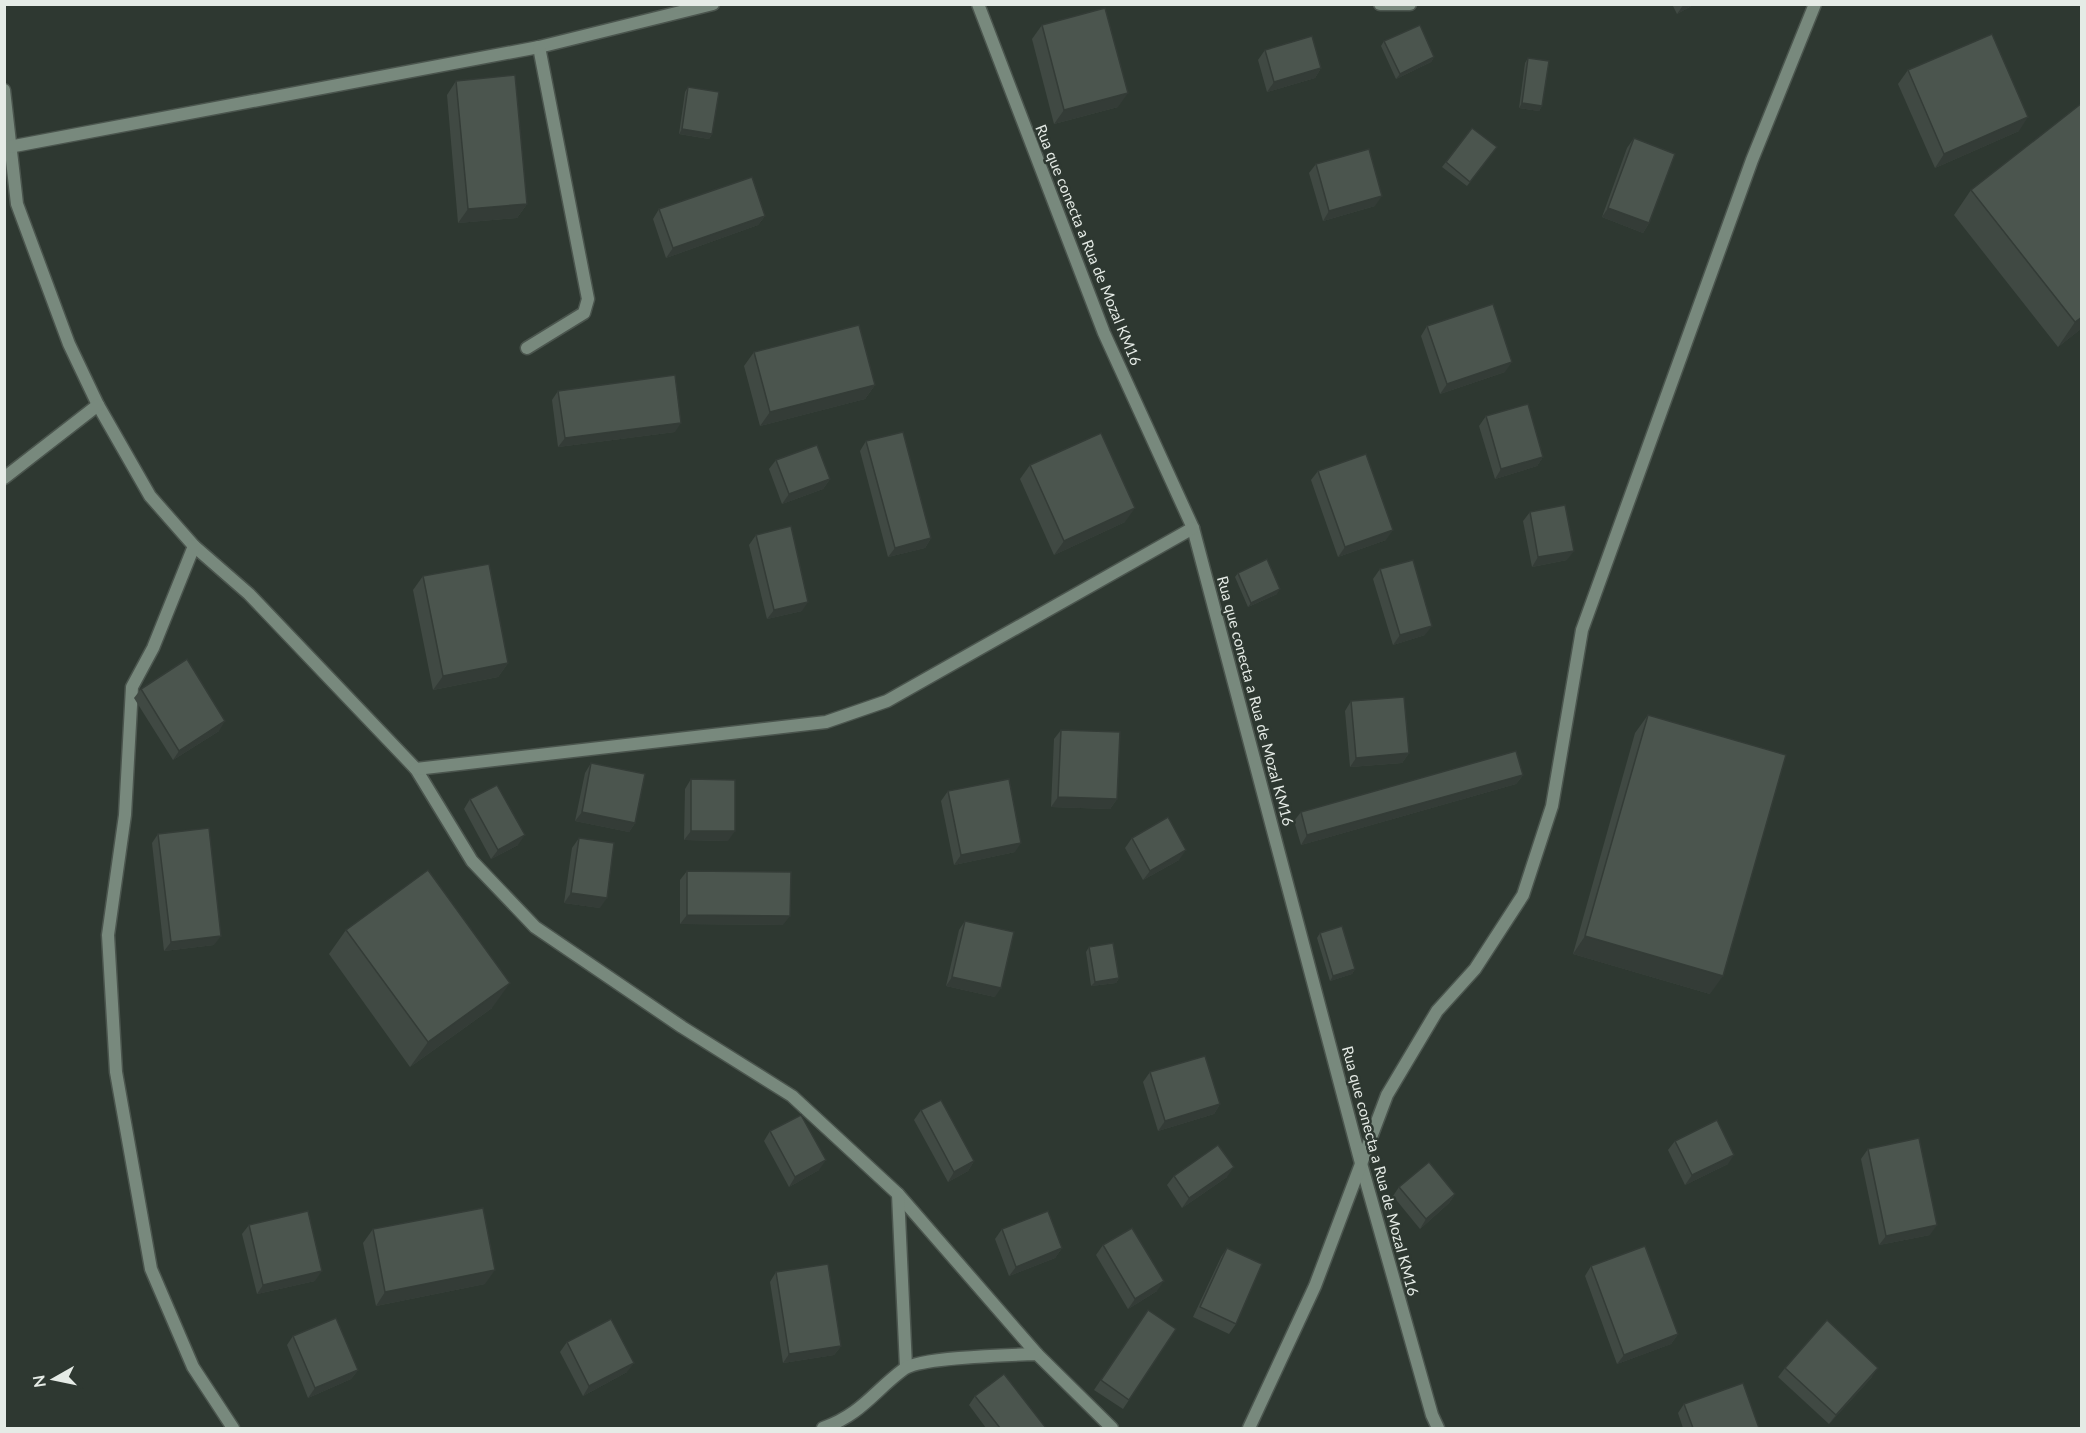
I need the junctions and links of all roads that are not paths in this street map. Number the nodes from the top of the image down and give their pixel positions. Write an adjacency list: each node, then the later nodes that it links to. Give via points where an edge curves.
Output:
1 (713, 4): 6 (street)
2 (1380, 4): 3 (street)
3 (1410, 4)
4 (1815, 4): 15 (street, via 1752,160 1582,630 1552,806 1523,895 1474,969 1437,1011 1398,1076)
5 (982, 5): 12 (street, Rua que conecta a Rua de Mozal KM16, via 1104,333)
6 (539, 47): 8 (street); 9 (street, via 588,299 584,313)
7 (4, 90): 8 (street)
8 (9, 147): 10 (street, via 17,204 69,344)
9 (527, 348)
10 (98, 405): 11 (street); 13 (street, via 150,496)
11 (4, 478)
12 (1193, 528): 14 (street, via 887,701 826,722); 15 (street, Rua que conecta a Rua de Mozal KM16)
13 (194, 546): 14 (street, via 249,594); 19 (street, via 153,648 132,687 125,815 108,935 116,1072 151,1269 194,1367)
14 (416, 769): 16 (street, via 472,861 535,927 792,1096)
15 (1362, 1167): 22 (street, via 1315,1286); 23 (street, Rua que conecta a Rua de Mozal KM16)
16 (898, 1194): 17 (street); 18 (street)
17 (1037, 1354): 18 (street, via 971,1356); 21 (street)
18 (906, 1367): 20 (street, via 844,1421)
19 (233, 1428)
20 (823, 1428)
21 (1112, 1428)
22 (1250, 1428)
23 (1438, 1428)

